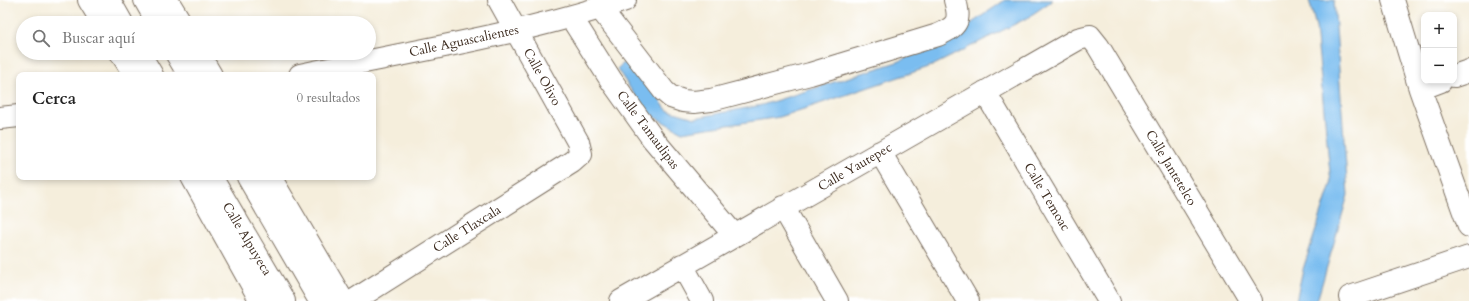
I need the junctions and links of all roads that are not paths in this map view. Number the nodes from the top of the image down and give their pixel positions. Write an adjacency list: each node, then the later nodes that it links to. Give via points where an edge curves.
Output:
1 (89, 0): 10 (street)
2 (109, 0): 11 (street)
3 (145, 0): 12 (street)
4 (167, 0): 13 (street)
5 (499, 0): 15 (street, Calle Olivo)
6 (625, 0): 9 (street, Calle Aguascalientes)
7 (955, 0): 9 (street, via 958,18 956,24 938,35 810,74 711,100 694,102 671,97 664,91)
8 (1393, 0): 31 (street)
9 (600, 8): 14 (street, Calle Aguascalientes)
10 (99, 16)
11 (118, 16)
12 (154, 16)
13 (177, 16)
14 (571, 17): 15 (street, Calle Aguascalientes); 43 (street, Calle Tamaulipas, via 653,139)
15 (516, 30): 17 (street, Calle Aguascalientes); 36 (street, Calle Olivo, via 578,142)
16 (1090, 36): 32 (street, Calle Yautepec, via 1078,38); 57 (street, Calle Jantetelco)
17 (376, 59)
18 (125, 60): 24 (street)
19 (143, 60): 25 (street)
20 (180, 60): 26 (street)
21 (202, 60): 27 (street)
22 (372, 60): 28 (street, Calle Aguascalientes)
23 (1469, 71): 29 (street)
24 (133, 72)
25 (150, 72)
26 (186, 72)
27 (209, 72)
28 (314, 72)
29 (1457, 75)
30 (1433, 84): 31 (street)
31 (1420, 89): 42 (street)
32 (985, 92): 35 (street, Calle Yautepec); 56 (street, Calle Temoac)
33 (16, 116): 34 (street)
34 (0, 118)
35 (880, 152): 41 (street, Calle Yautepec); 55 (street)
36 (581, 154): 51 (street, Calle Tlaxcala)
37 (194, 180): 47 (street)
38 (212, 180): 48 (street, Calle Alpuyeca)
39 (250, 180): 49 (street)
40 (272, 180): 50 (street)
41 (784, 207): 43 (street, Calle Yautepec); 54 (street)
42 (1469, 226)
43 (734, 235): 45 (street, Calle Yautepec)
44 (1469, 257): 46 (street)
45 (682, 265): 52 (street, Calle Yautepec); 53 (street)
46 (1350, 296)
47 (261, 301)
48 (284, 301)
49 (320, 301)
50 (343, 301)
51 (353, 301)
52 (621, 301)
53 (702, 301)
54 (837, 301)
55 (968, 301)
56 (1109, 301)
57 (1251, 301)

